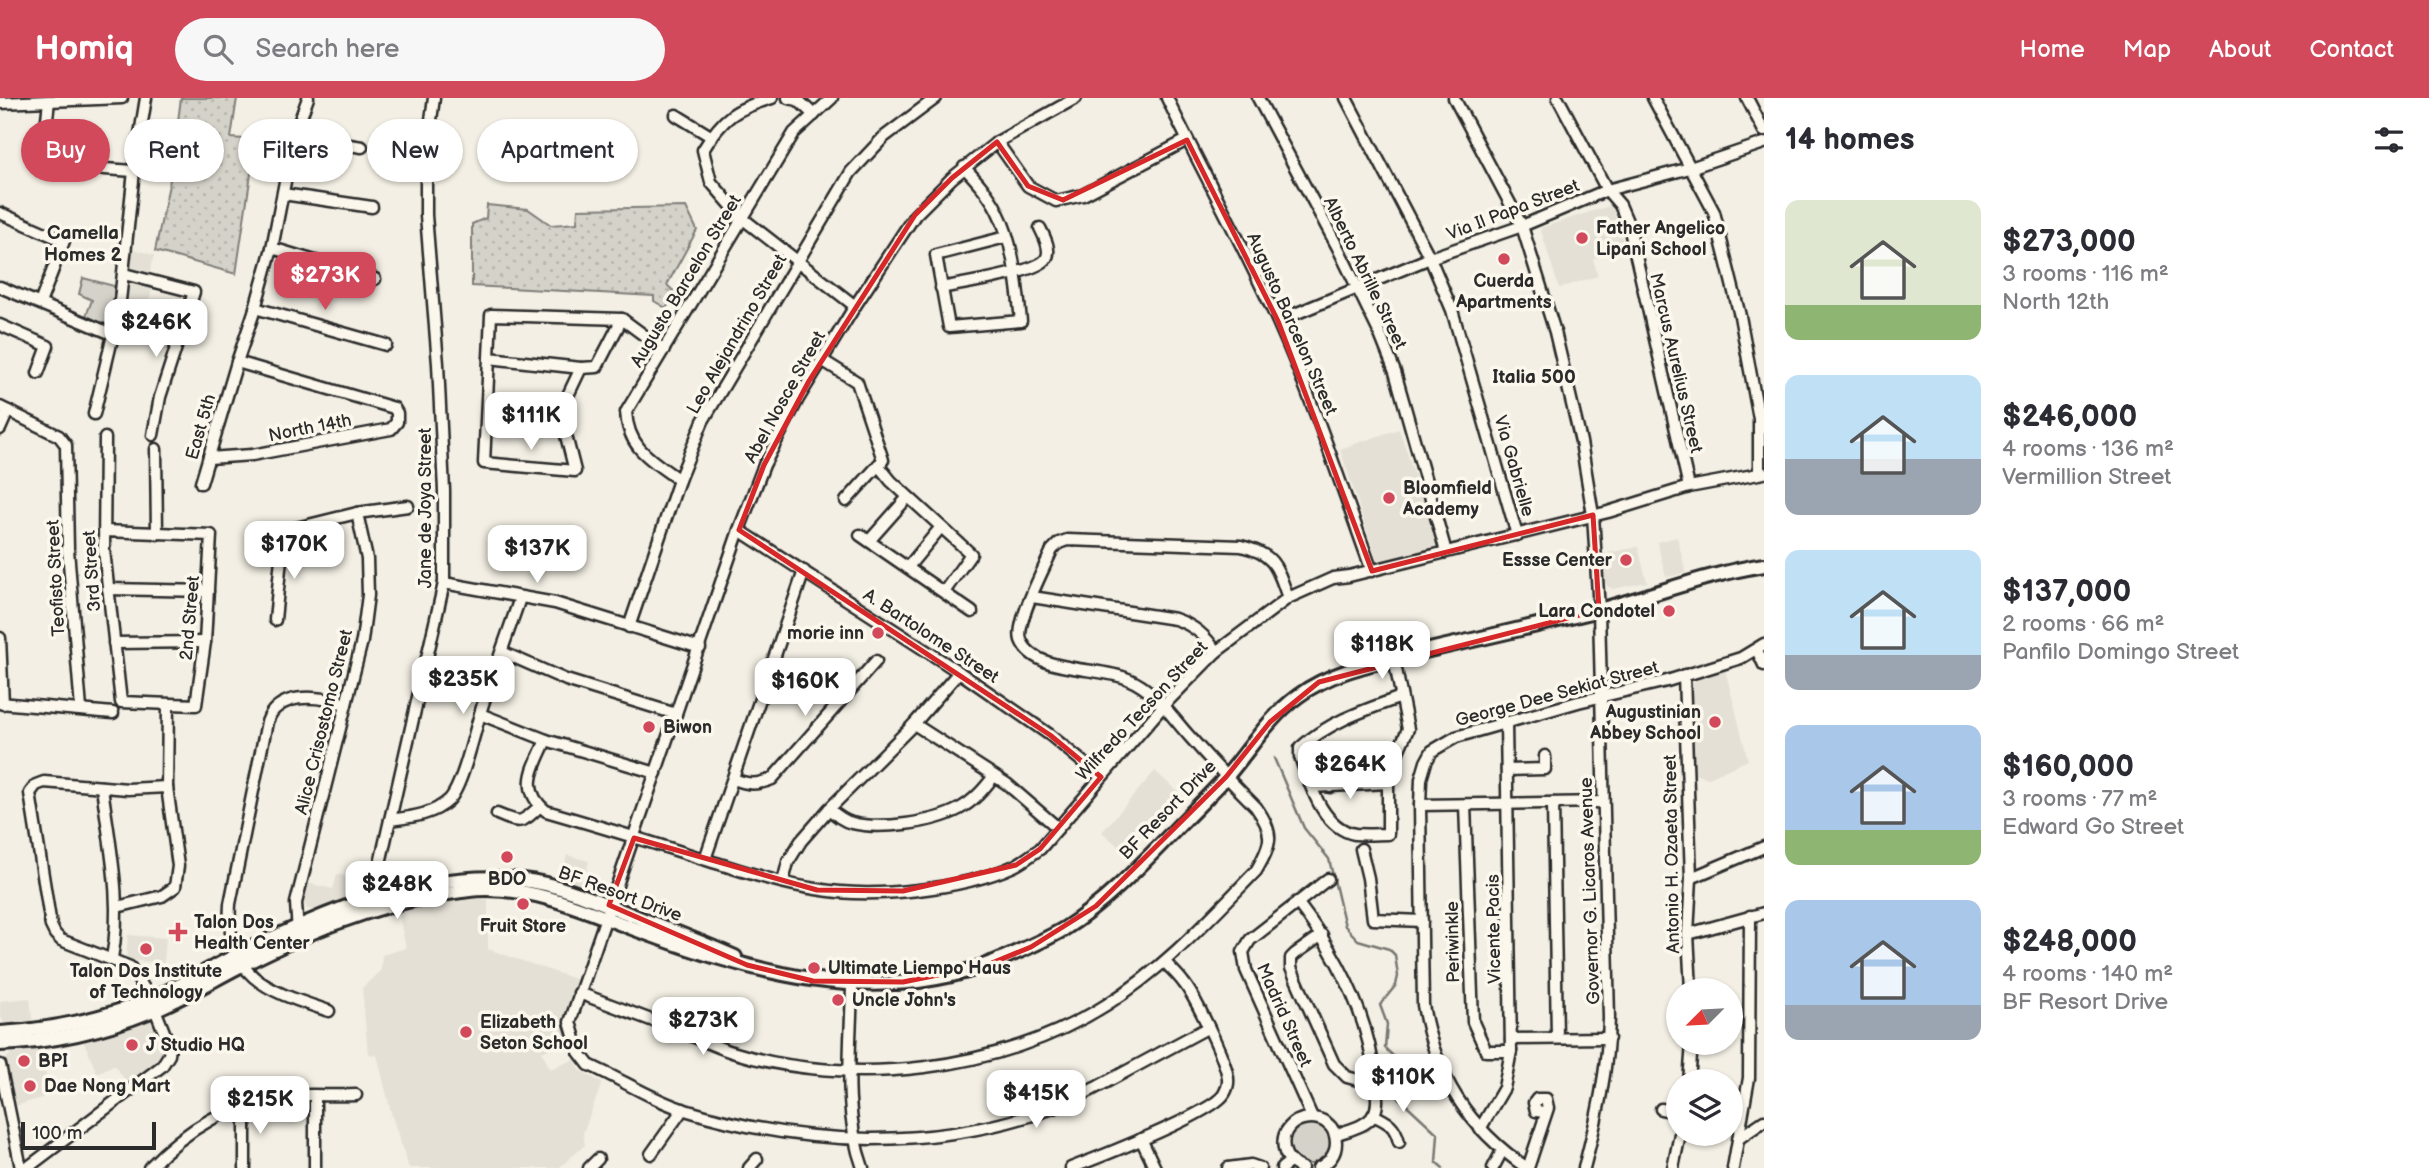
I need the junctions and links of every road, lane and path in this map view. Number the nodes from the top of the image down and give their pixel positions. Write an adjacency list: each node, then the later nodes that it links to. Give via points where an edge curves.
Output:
1 (122, 98): 17 (street)
2 (146, 98): 21 (street)
3 (308, 98): 22 (street, East 5th)
4 (434, 98): 95 (street, Jane de Joya Street, via 426,157 426,215 441,415)
5 (772, 98): 24 (street, via 738,109)
6 (788, 98): 20 (street, via 798,100)
7 (832, 98): 20 (street, Augusto Barcelon Street)
8 (936, 98): 45 (street, Leo Alejandrino Street, via 865,154)
9 (1076, 98): 26 (street, Abel Nosce Street)
10 (1167, 98): 25 (street, Augusto Barcelon Street)
11 (1258, 98): 51 (street, Alberto Abrille Street)
12 (1346, 98): 44 (street, Via Gabrielle)
13 (1454, 98): 40 (street, Governor G. Licaros Avenue)
14 (1558, 98): 35 (street, Marcus Aurelius Street)
15 (1653, 98): 31 (street)
16 (1747, 98): 23 (street)
17 (49, 101): 18 (street); 32 (street, via 42,163)
18 (0, 103)
19 (676, 115): 24 (street)
20 (814, 115): 39 (street, Augusto Barcelon Street, via 794,133)
21 (143, 119)
22 (300, 119)
23 (1764, 131)
24 (712, 137): 39 (street, via 703,150 711,181)
25 (1187, 140): 26 (street, via 1083,195 1056,201 1028,186); 56 (street, Augusto Barcelon Street)
26 (997, 142): 30 (street, Abel Nosce Street)
27 (1764, 144): 31 (street, Via Il Papa Street)
28 (353, 146): 29 (street)
29 (362, 147)
30 (964, 167): 42 (street, via 993,203); 53 (street, Abel Nosce Street, via 915,215)
31 (1690, 168): 35 (street, Via Il Papa Street); 76 (street, via 1714,212 1740,316 1759,419)
32 (124, 170)
33 (134, 182): 47 (street)
34 (285, 182): 36 (street, East 5th)
35 (1606, 190): 40 (street, Via Il Papa Street); 79 (street, Marcus Aurelius Street, via 1620,205 1629,226)
36 (283, 194): 37 (street); 43 (street, East 5th)
37 (372, 206)
38 (0, 213): 52 (street, via 64,241)
39 (742, 218): 45 (street); 60 (street, Augusto Barcelon Street)
40 (1522, 226): 44 (street, Via Il Papa Street); 84 (street, Governor G. Licaros Avenue, via 1566,372)
41 (1040, 228): 46 (street, via 1048,248 1046,259)
42 (1006, 237): 46 (street); 50 (street, via 936,255)
43 (272, 248): 48 (street); 54 (street, East 5th)
44 (1430, 258): 51 (street, Via Il Papa Street); 89 (street, Via Gabrielle, via 1452,310)
45 (797, 261): 53 (street); 77 (street, Leo Alejandrino Street, via 703,421)
46 (1016, 273): 50 (street); 50 (street, via 1021,321 949,327)
47 (124, 274): 58 (street); 71 (street, via 194,292 160,397)
48 (375, 279)
49 (0, 287): 52 (street)
50 (941, 288)
51 (1358, 288): 56 (street, Via Il Papa Street); 90 (street, Alberto Abrille Street, via 1395,372)
52 (40, 303): 58 (street)
53 (855, 306): 62 (street, Abel Nosce Street)
54 (255, 308): 59 (street); 63 (street, East 5th)
55 (622, 319): 60 (street); 61 (street, via 491,315); 64 (street, via 600,365)
56 (1278, 321): 94 (street, Augusto Barcelon Street)
57 (0, 325): 65 (street, via 48,346)
58 (112, 334): 69 (street)
59 (386, 345)
60 (664, 350): 77 (street, Augusto Barcelon Street, via 626,412 627,426 632,440)
61 (489, 358): 64 (street); 66 (street)
62 (822, 360): 75 (street, via 858,382 883,460); 86 (street, Abel Nosce Street, via 764,466)
63 (237, 362): 74 (street, East 5th); 74 (street, North 14th, via 394,408 397,422 391,429 252,455)
64 (581, 368): 68 (street)
65 (38, 373)
66 (488, 407): 68 (street); 68 (street, via 485,464 575,471)
67 (4, 409): 70 (street); 124 (street, Teofisto Street, via 59,436 66,445 68,550)
68 (560, 412)
69 (93, 414)
70 (0, 429)
71 (153, 435)
72 (105, 438): 87 (street, 3rd Street)
73 (156, 449): 88 (street)
74 (209, 458): 78 (street, East 5th)
75 (878, 465): 80 (street); 81 (street)
76 (1761, 473): 79 (street, Wilfredo Tecson Street)
77 (679, 480): 105 (street, Leo Alejandrino Street)
78 (201, 483)
79 (1689, 486): 84 (street, Wilfredo Tecson Street)
80 (908, 497): 85 (street); 92 (street, via 865,538)
81 (846, 501)
82 (408, 506): 83 (street)
83 (358, 513): 104 (street, via 288,530); 121 (street, Alice Crisostomo Street, via 369,595)
84 (1593, 515): 89 (street, Wilfredo Tecson Street); 102 (street, Governor G. Licaros Avenue)
85 (941, 527): 92 (street); 98 (street, via 971,554)
86 (739, 530): 93 (street, A. Bartolome Street); 110 (street, Abel Nosce Street)
87 (104, 531): 88 (street); 96 (street, 3rd Street)
88 (158, 534): 97 (street, 2nd Street, via 212,536)
89 (1517, 536): 90 (street, Wilfredo Tecson Street)
90 (1446, 552): 94 (street, Wilfredo Tecson Street)
91 (1764, 565): 102 (main road, BF Resort Drive, via 1710,576)
92 (908, 567): 98 (street)
93 (804, 571): 116 (street, A. Bartolome Street); 138 (street)
94 (1372, 571): 101 (street, Wilfredo Tecson Street, via 1333,578)
95 (444, 583): 100 (street); 152 (street, Jane de Joya Street)
96 (108, 589): 97 (street); 108 (street, 3rd Street)
97 (208, 591): 107 (street, 2nd Street)
98 (944, 592): 103 (street)
99 (1032, 597): 101 (street, via 1052,550 1067,540 1256,550 1277,567); 112 (street, via 1175,619 1202,634); 123 (street, via 1020,625 1020,638 1029,653 1041,660 1126,677 1151,691)
100 (520, 598): 105 (street, via 555,603); 111 (street)
101 (1288, 598): 112 (street, Wilfredo Tecson Street)
102 (1599, 610): 113 (main road, BF Resort Drive); 119 (street, Governor G. Licaros Avenue)
103 (972, 611)
104 (275, 620)
105 (629, 627): 110 (street)
106 (0, 638): 120 (street)
107 (205, 642): 108 (street); 122 (street, 2nd Street, via 198,703)
108 (114, 643): 122 (street, 3rd Street, via 121,702)
109 (1760, 647): 115 (street); 117 (street, George Dee Sekiat Street, via 1741,658)
110 (700, 648): 127 (street, Abel Nosce Street)
111 (502, 652): 126 (street); 127 (street, via 566,680)
112 (1216, 652): 123 (street, Wilfredo Tecson Street)
113 (1394, 659): 118 (street); 136 (main road, BF Resort Drive, via 1319,682 1294,699)
114 (876, 661): 138 (street, via 772,779 757,785)
115 (1764, 665)
116 (959, 672): 129 (street); 137 (street, A. Bartolome Street)
117 (1684, 675): 119 (street, George Dee Sekiat Street); 158 (street, Antonio H. Ozaeta Street)
118 (1401, 697): 131 (street, via 1408,729); 143 (street, via 1354,714 1300,748)
119 (1600, 697): 128 (street, George Dee Sekiat Street); 144 (street, Governor G. Licaros Avenue)
120 (2, 703): 124 (street)
121 (346, 704): 168 (street, Alice Crisostomo Street, via 298,897); 172 (street, via 321,699 287,701 274,709 267,722 230,904 229,923)
122 (168, 705): 141 (street)
123 (1163, 706): 136 (street); 137 (street, Wilfredo Tecson Street)
124 (81, 709): 125 (street)
125 (113, 713)
126 (480, 713): 130 (street); 152 (street, via 452,798 419,816)
127 (676, 714): 134 (street, Abel Nosce Street)
128 (1506, 722): 133 (street, Vicente Pacis); 147 (street, George Dee Sekiat Street, via 1456,737 1432,751 1421,779)
129 (914, 724): 135 (street); 150 (street)
130 (546, 740): 134 (street); 149 (street, via 530,778 531,794)
131 (1397, 751): 139 (street); 142 (street, via 1375,751 1346,766)
132 (1545, 755): 133 (street, via 1545,769)
133 (1507, 770): 146 (street, Vicente Pacis)
134 (656, 773): 154 (street, Abel Nosce Street)
135 (994, 776): 150 (street, via 977,798 958,810 906,824 850,823); 153 (street)
136 (1226, 776): 173 (street, via 1268,823 1271,837 1266,853 1256,871); 175 (main road, BF Resort Drive, via 1096,906 1031,947 948,975)
137 (1101, 777): 153 (street, Wilfredo Tecson Street)
138 (734, 779): 157 (street)
139 (1387, 783): 142 (street); 143 (street, via 1388,834 1355,834 1343,829 1321,806)
140 (102, 787): 141 (street); 163 (street); 171 (street, via 44,782 30,793 51,926 61,940)
141 (167, 787): 163 (street, via 177,866 175,887 162,897)
142 (1330, 787): 143 (street)
143 (1312, 788)
144 (1603, 802): 145 (street); 182 (street, Governor G. Licaros Avenue)
145 (1553, 803): 146 (street); 181 (street)
146 (1508, 804): 148 (street); 183 (street, Vicente Pacis)
147 (1420, 805): 148 (street); 167 (street, George Dee Sekiat Street)
148 (1465, 805): 185 (street, Periwinkle, via 1473,1022 1486,1051)
149 (540, 806): 151 (street, via 525,821); 154 (street, Wilfredo Tecson Street)
150 (829, 809): 160 (street, via 801,841)
151 (497, 814)
152 (390, 820): 162 (street, Jane de Joya Street)
153 (1058, 828): 160 (street, Wilfredo Tecson Street, via 1040,849 1016,865 956,883 861,893)
154 (634, 838): 157 (street, Wilfredo Tecson Street); 164 (street, Abel Nosce Street)
155 (1764, 847): 158 (street)
156 (1361, 849): 167 (street, via 1373,919)
157 (705, 859): 160 (street, Wilfredo Tecson Street)
158 (1691, 878): 169 (street, Antonio H. Ozaeta Street)
159 (1328, 879): 161 (street, Madrid Street)
160 (783, 882)
161 (1297, 902): 170 (street); 198 (street, Madrid Street, via 1250,940 1243,960)
162 (371, 905): 164 (main road, BF Resort Drive, via 436,883 523,880 579,894); 168 (main road, BF Resort Drive)
163 (117, 907): 171 (street)
164 (607, 912): 175 (main road, BF Resort Drive, via 730,954 747,965); 176 (street, Abel Nosce Street)
165 (1764, 914): 166 (street)
166 (1750, 916): 169 (street); 199 (street, via 1749,1079)
167 (1422, 921): 201 (street, George Dee Sekiat Street, via 1423,1005 1429,1033 1458,1102)
168 (298, 932): 172 (main road, BF Resort Drive)
169 (1688, 934): 174 (street, Antonio H. Ozaeta Street)
170 (1322, 935): 188 (street, via 1356,999); 188 (street, via 1295,954 1291,968 1340,1072)
171 (112, 958): 177 (street, via 130,967)
172 (240, 960): 177 (main road, BF Resort Drive); 178 (street, via 264,986)
173 (1166, 962): 179 (street, via 1185,984); 187 (street, via 1106,1005 1064,1028 1015,1046 932,1066)
174 (1690, 978)
175 (852, 985): 187 (street)
176 (579, 993): 187 (street, via 732,1052); 192 (street, Abel Nosce Street, via 570,1022 579,1052 589,1065)
177 (153, 1004): 180 (main road, BF Resort Drive, via 73,1023); 184 (main road, BF Resort Drive, via 97,1030); 216 (street, via 170,1047 162,1066)
178 (329, 1011)
179 (1207, 1028): 204 (street, via 1228,1076 1223,1095); 205 (street, Abel Nosce Street, via 1059,1106 1016,1120 933,1136)
180 (0, 1033)
181 (1557, 1037): 182 (street); 183 (street)
182 (1609, 1038): 230 (street, Governor G. Licaros Avenue, via 1601,1099)
183 (1511, 1039): 185 (street, Vicente Pacis)
184 (0, 1044)
185 (1511, 1051): 201 (street, Vicente Pacis, via 1504,1088)
186 (0, 1065): 196 (street)
187 (850, 1072): 205 (street)
188 (1376, 1085): 197 (street)
189 (356, 1095): 190 (street)
190 (315, 1097): 191 (street, via 285,1096); 219 (street)
191 (245, 1104): 217 (street, via 203,1123); 218 (street)
192 (683, 1109): 205 (street, Abel Nosce Street, via 766,1130); 210 (street)
193 (1661, 1110): 194 (street)
194 (1666, 1111)
195 (1545, 1112): 229 (street)
196 (5, 1113): 215 (street)
197 (1373, 1115): 202 (street, via 1364,1124); 206 (street, via 1390,1123)
198 (1312, 1117): 202 (street, via 1326,1122); 213 (street, via 1288,1128 1283,1145)
199 (1743, 1118)
200 (1764, 1121): 203 (street)
201 (1480, 1129): 209 (street, George Dee Sekiat Street)
202 (1335, 1135): 227 (street, via 1334,1154)
203 (1743, 1136)
204 (1141, 1139): 214 (street); 223 (street)
205 (855, 1140): 222 (street)
206 (1399, 1142)
207 (1678, 1146): 231 (street)
208 (1738, 1146): 232 (street)
209 (1502, 1151): 228 (street); 229 (street, George Dee Sekiat Street)
210 (651, 1154)
211 (598, 1159): 220 (street)
212 (757, 1159): 221 (street)
213 (1286, 1165): 226 (street)
214 (1079, 1167)
215 (21, 1168)
216 (27, 1168)
217 (149, 1168)
218 (245, 1168)
219 (315, 1168)
220 (589, 1168)
221 (749, 1168)
222 (863, 1168)
223 (1155, 1168)
224 (1228, 1168): 225 (street)
225 (1260, 1168)
226 (1302, 1168)
227 (1319, 1168)
228 (1493, 1168)
229 (1528, 1168)
230 (1584, 1168)
231 (1673, 1168)
232 (1733, 1168)

